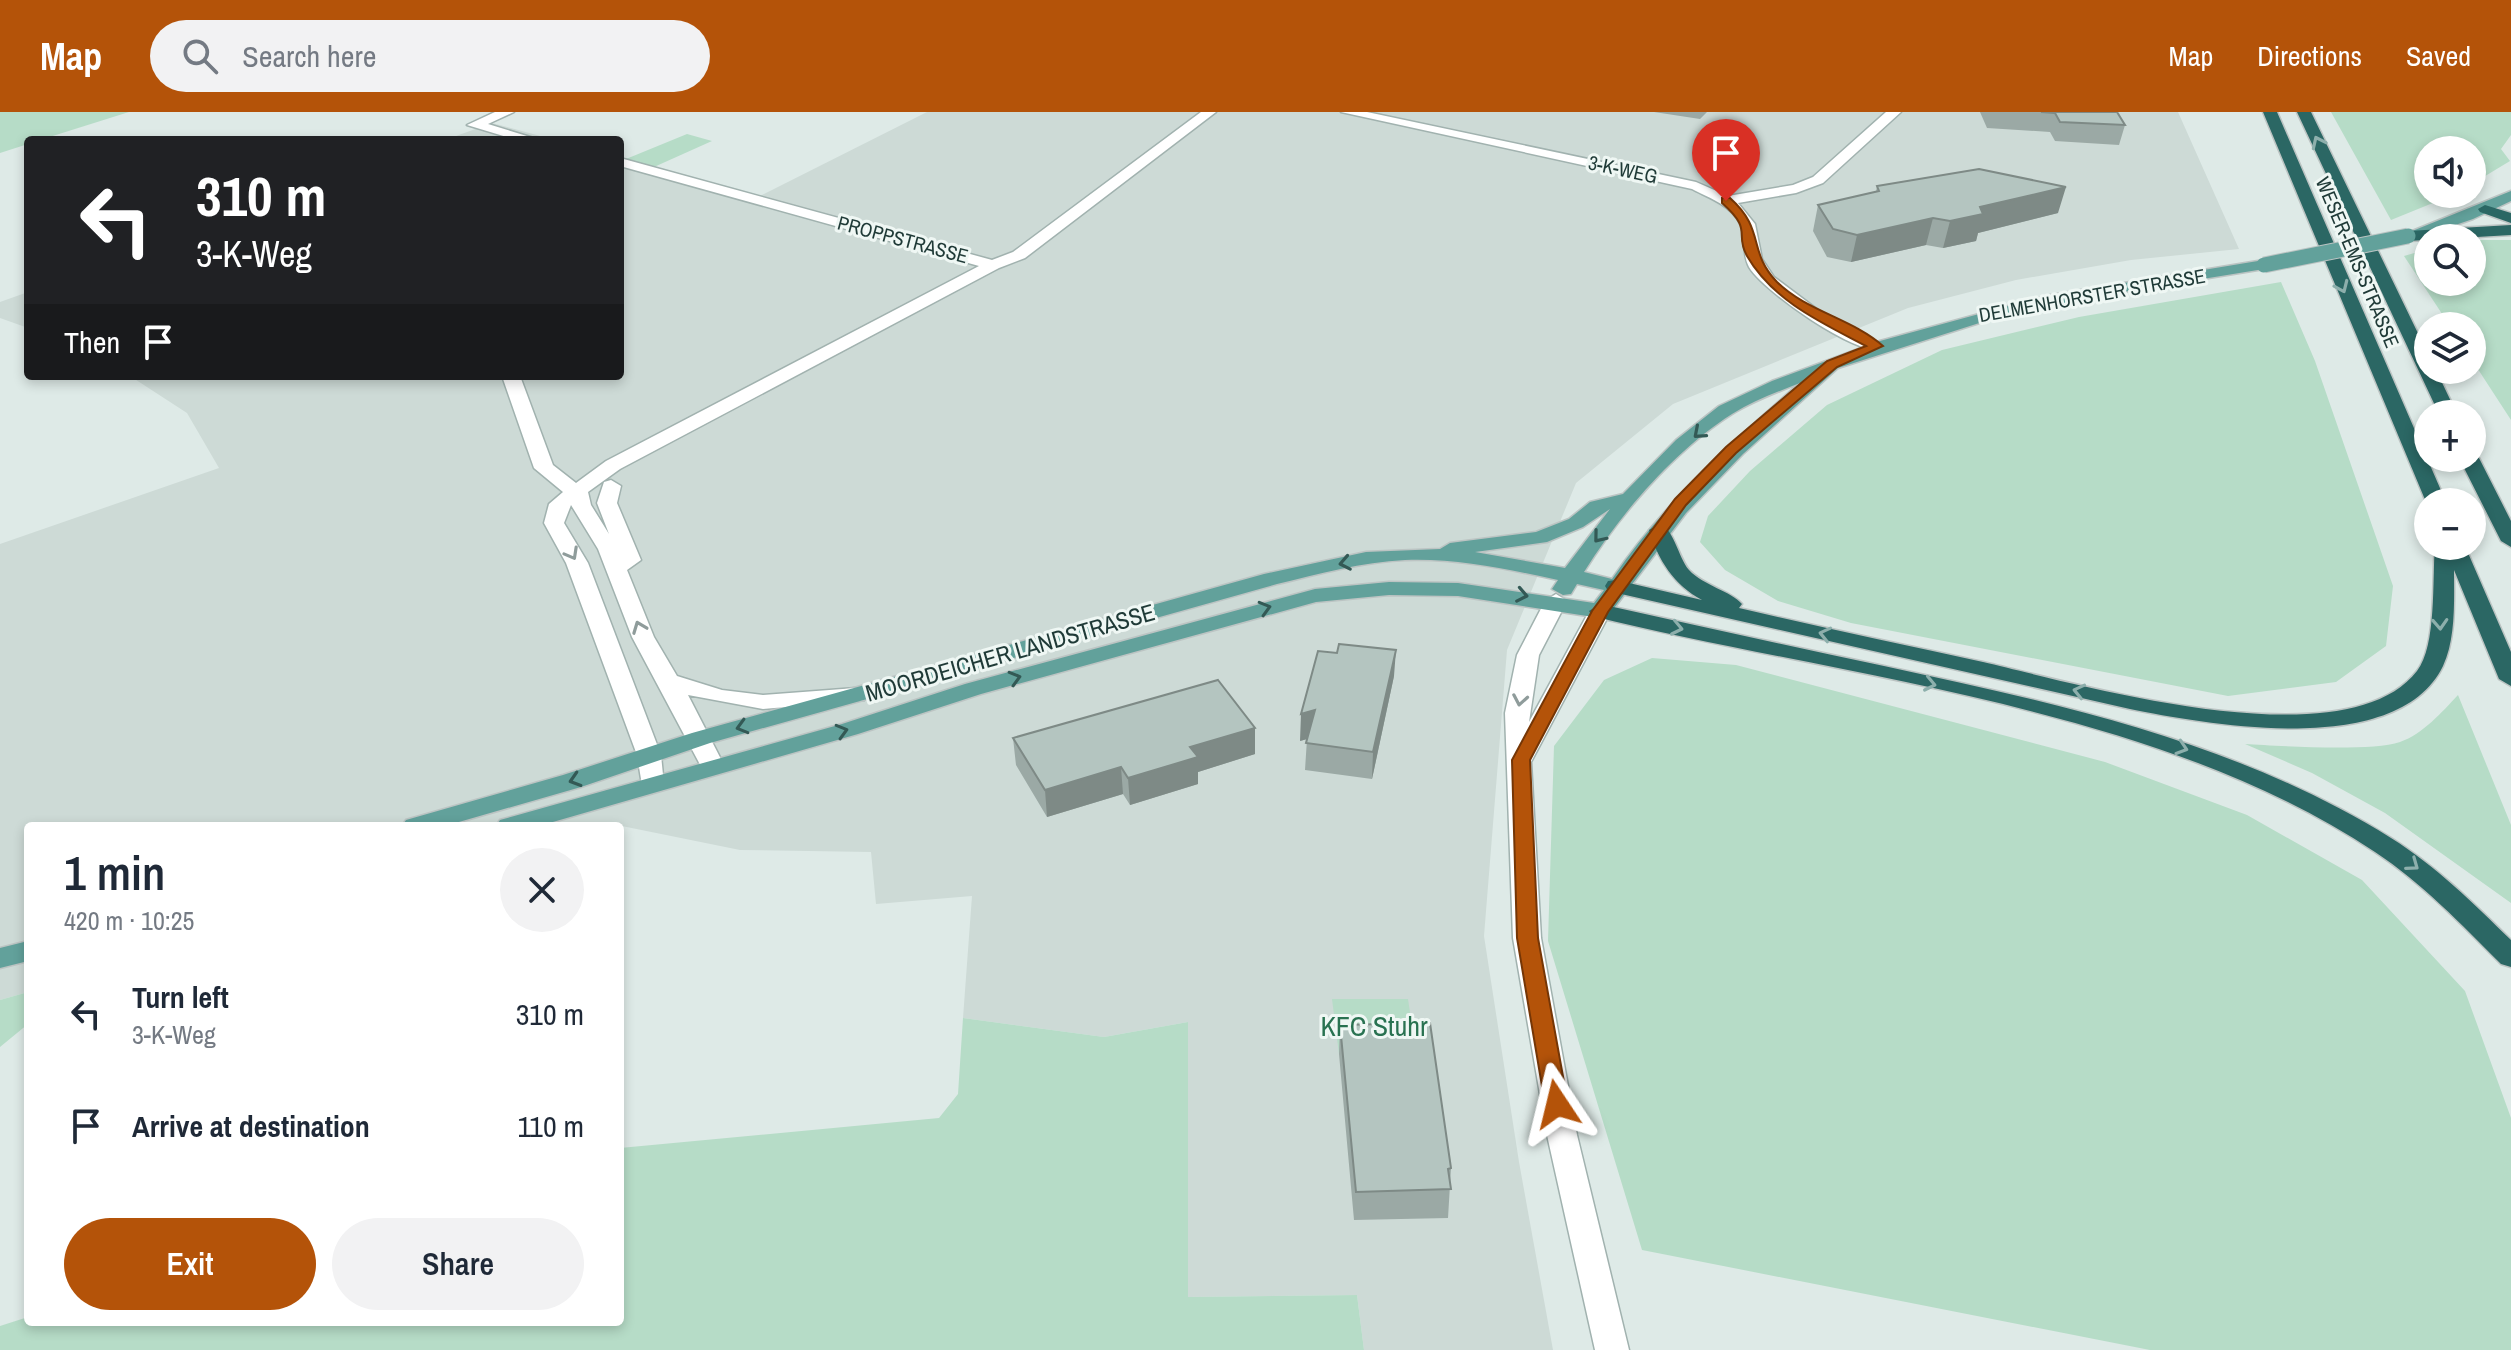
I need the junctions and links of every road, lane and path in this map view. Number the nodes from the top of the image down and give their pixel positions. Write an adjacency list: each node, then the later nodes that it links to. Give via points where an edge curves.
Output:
1 (507, 112): 9 (street, via 474,125)
2 (1209, 112): 17 (street, via 1056,230)
3 (1348, 112): 12 (street, 3-K-WEG, via 1664,177)
4 (1894, 112): 12 (street, via 1818,180)
5 (2258, 112): 8 (highway)
6 (2270, 112): 8 (highway)
7 (2304, 112): 21 (highway, WESER-EMS-STRASSE, one-way to 7)
8 (2274, 129): 26 (highway, WESER-EMS-STRASSE, one-way to 26)
9 (517, 136)
10 (624, 163): 17 (street, PROPPSTRASSE)
11 (2509, 199): 13 (main road, DELMENHORSTER STRASSE)
12 (1726, 201): 18 (street, via 1743,216 1751,253 1773,285)
13 (2485, 209): 14 (highway); 16 (main road, DELMENHORSTER STRASSE)
14 (2511, 218)
15 (2511, 230): 16 (highway)
16 (2408, 236): 18 (main road, DELMENHORSTER STRASSE, bridge, via 2036,301)
17 (993, 265): 22 (street, PROPPSTRASSE)
18 (1876, 346): 19 (main road, DELMENHORSTER STRASSE)
19 (1832, 364): 28 (main road, DELMENHORSTER STRASSE, one-way to 28, via 1723,412); 30 (main road, DELMENHORSTER STRASSE, via 1731,450)
20 (512, 380): 27 (street, via 544,468)
21 (2441, 400)
22 (689, 428): 25 (street, PROPPSTRASSE); 27 (street, PROPPSTRASSE)
23 (2477, 472): 31 (highway)
24 (2483, 472): 29 (highway)
25 (611, 486): 27 (street); 35 (street, via 607,503 630,560)
26 (2430, 488)
27 (575, 489): 35 (street); 45 (street, PROPPSTRASSE, one-way to 45, via 559,504 554,523 577,563)
28 (1629, 499): 32 (main road, via 1597,506 1576,523 1540,538); 36 (main road, DELMENHORSTER STRASSE, one-way to 36)
29 (2511, 502)
30 (1659, 530): 37 (main road, DELMENHORSTER STRASSE); 40 (highway, via 1680,575)
31 (2511, 541)
32 (1422, 554): 36 (main road, MOORDEICHER LANDSTRASSE); 43 (main road, MOORDEICHER LANDSTRASSE, one-way to 43, via 1351,561 1272,579)
33 (2444, 560): 40 (highway, one-way to 40, via 2438,653 2425,676 2381,705 2321,719 2270,721 2155,708)
34 (2461, 560): 41 (highway)
35 (618, 569): 42 (street, one-way to 35, via 643,637)
36 (1570, 576): 37 (main road, MOORDEICHER LANDSTRASSE); 38 (main road, DELMENHORSTER STRASSE)
37 (1616, 586): 39 (main road, DELMENHORSTER STRASSE); 40 (highway)
38 (1556, 601): 39 (main road, MOORDEICHER LANDSTRASSE); 46 (street, DELMENHORSTER STRASSE, one-way to 46, via 1528,655 1517,713); 47 (main road, MOORDEICHER LANDSTRASSE, one-way to 38, via 1315,596 1369,587 1468,588)
39 (1600, 611): 46 (street, DELMENHORSTER STRASSE); 52 (highway, one-way to 52, via 2041,708 2228,763 2369,833 2467,910)
40 (1764, 621)
41 (2511, 679)
42 (668, 681): 43 (street, via 725,699 779,702 831,692); 44 (street)
43 (856, 695): 44 (main road, MOORDEICHER LANDSTRASSE, one-way to 44)
44 (701, 738): 45 (main road, MOORDEICHER LANDSTRASSE); 47 (street)
45 (649, 755): 48 (street, PROPPSTRASSE); 49 (main road, MOORDEICHER LANDSTRASSE, one-way to 49)
46 (1521, 760): 54 (street, DELMENHORSTER STRASSE, via 1527,938 1562,1135)
47 (713, 767): 48 (main road, MOORDEICHER LANDSTRASSE)
48 (652, 785): 50 (main road, MOORDEICHER LANDSTRASSE)
49 (428, 822)
50 (523, 822)
51 (24, 952): 53 (main road)
52 (2511, 957)
53 (0, 958)
54 (1612, 1350)

